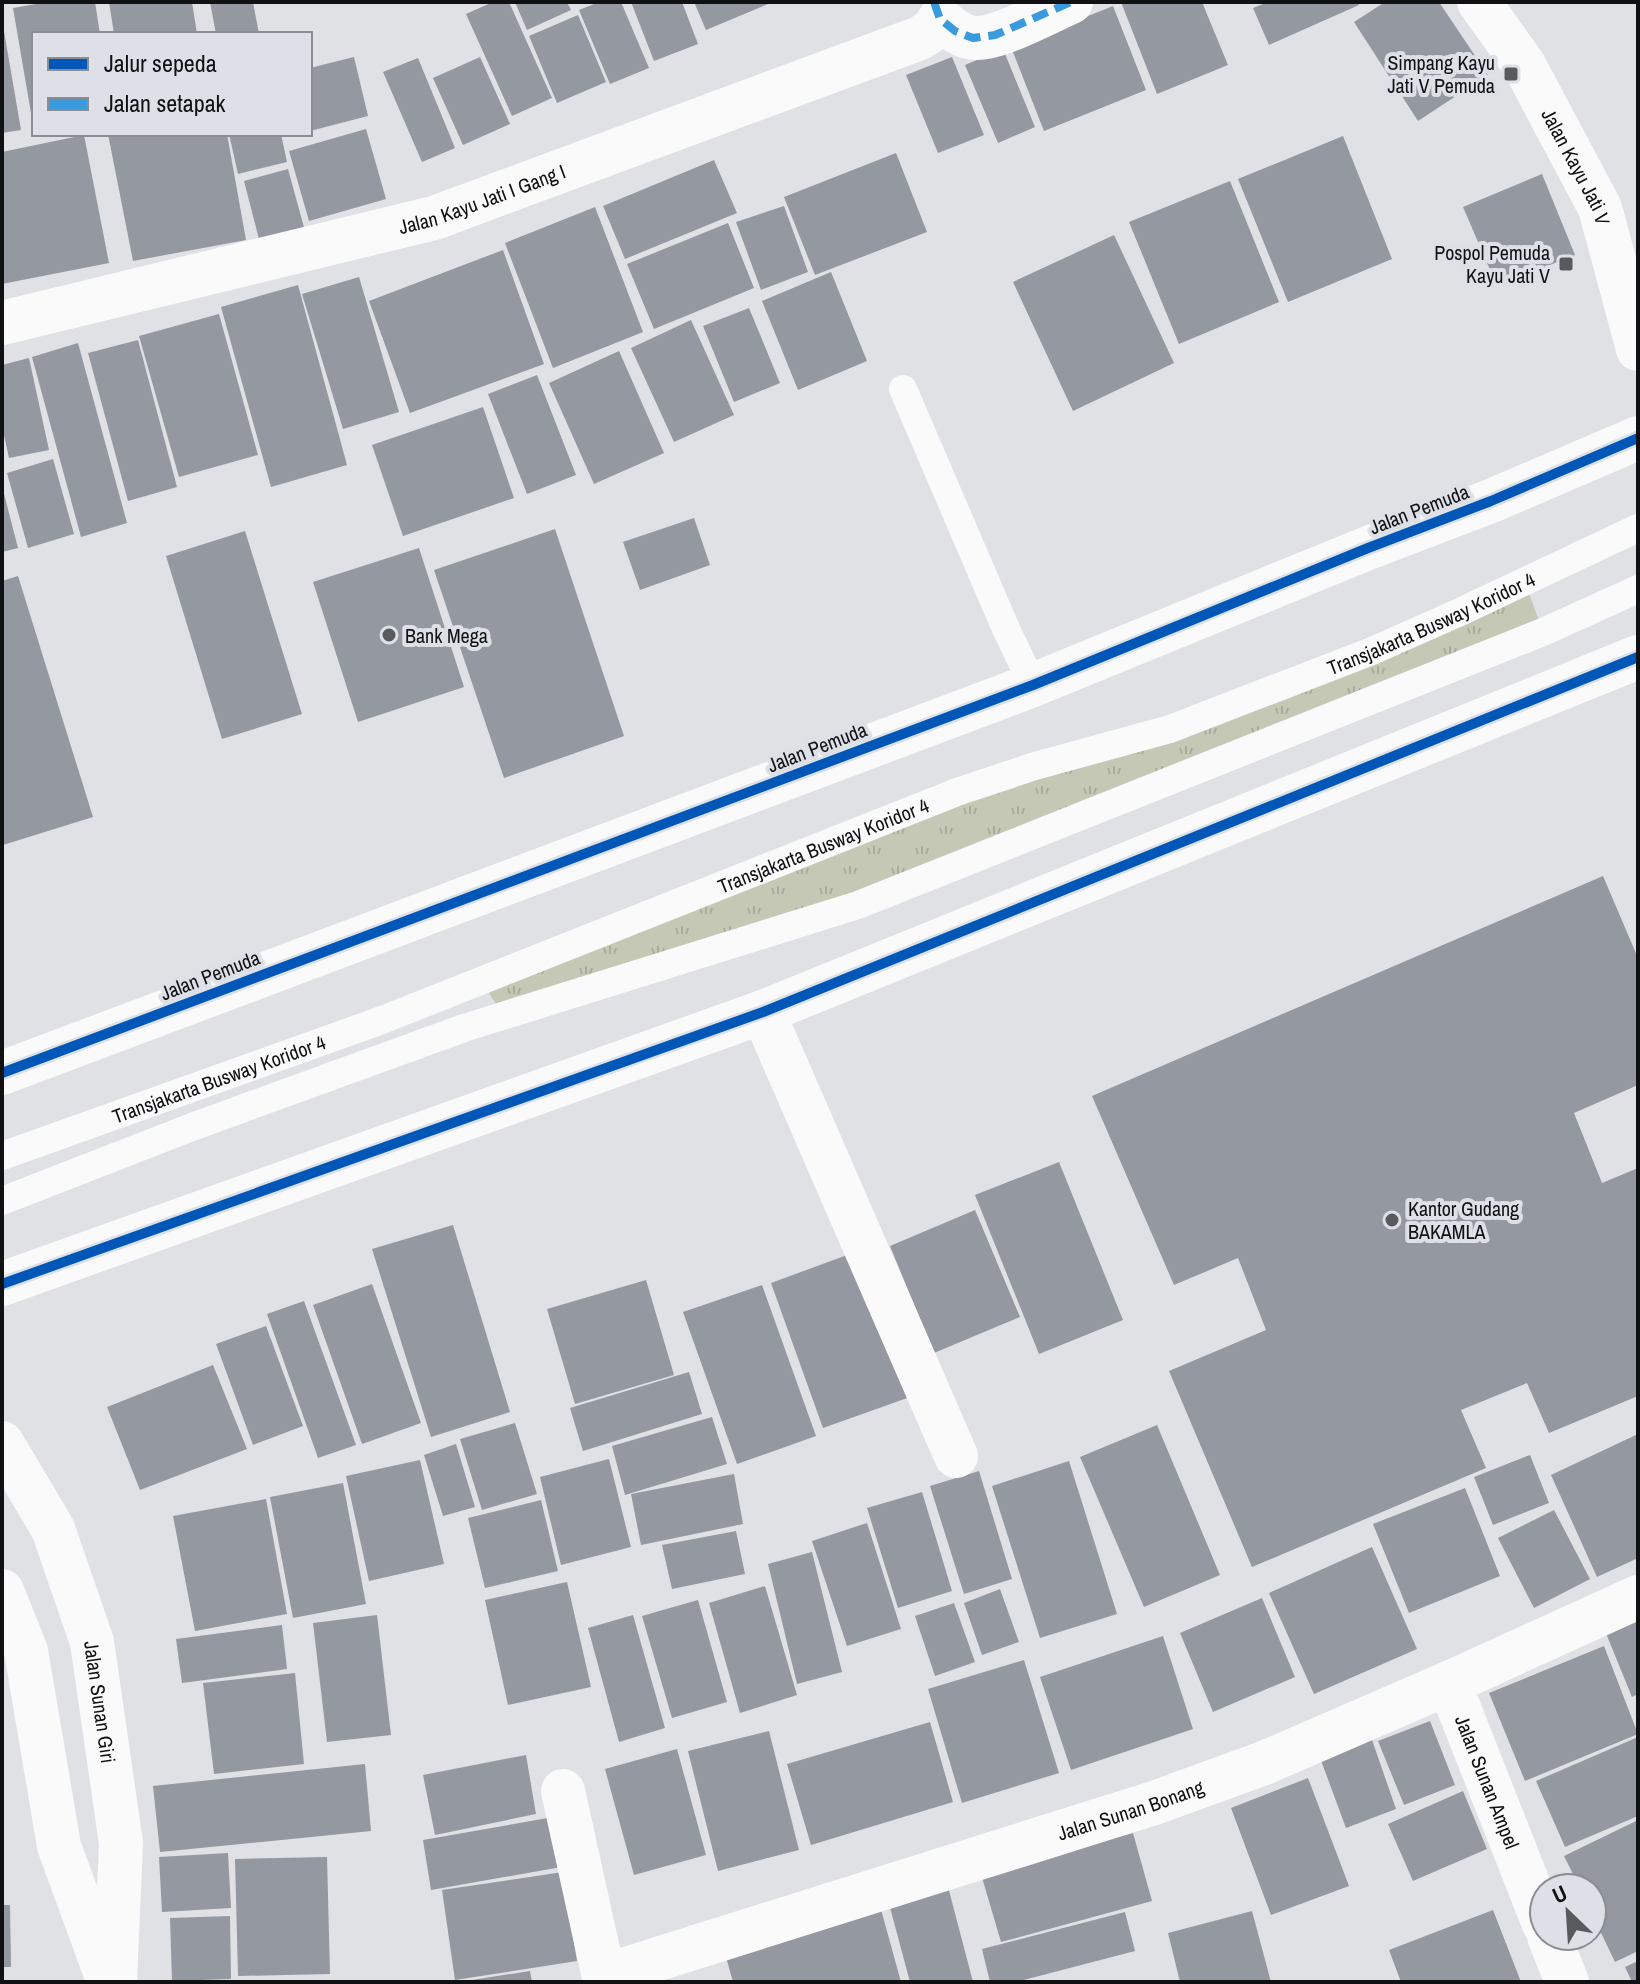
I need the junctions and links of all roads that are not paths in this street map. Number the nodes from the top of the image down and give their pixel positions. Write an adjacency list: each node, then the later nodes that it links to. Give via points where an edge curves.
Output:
1 (1071, 2): 3 (street, via 995,35 973,38 955,31)
2 (1479, 2): 5 (street, Jalan Kayu Jati V, via 1524,65 1600,208)
3 (937, 11): 4 (street, Jalan Kayu Jati I Gang I, via 932,30 920,38 434,218)
4 (2, 323)
5 (1638, 349)
6 (903, 389): 11 (lane)
7 (1638, 438): 11 (street, Jalan Pemuda)
8 (1638, 528): 14 (lane, Transjakarta Busway Koridor 4, via 1372,651 1170,729 957,792 382,1020)
9 (1638, 589): 15 (lane, Transjakarta Busway Koridor 4, via 1543,632 858,905 464,1028)
10 (1638, 657): 12 (street)
11 (1033, 685): 13 (street, Jalan Pemuda)
12 (763, 1012): 16 (street); 18 (street)
13 (2, 1073)
14 (2, 1156)
15 (2, 1201)
16 (2, 1284)
17 (2, 1443): 27 (street, Jalan Sunan Giri, via 53,1529 92,1642 121,1843)
18 (956, 1456)
19 (2, 1591): 26 (street, via 26,1651 59,1846)
20 (1638, 1597): 21 (street, Jalan Sunan Bonang)
21 (1449, 1683): 23 (street, Jalan Sunan Ampel); 25 (street, Jalan Sunan Bonang, via 1264,1763 1154,1803)
22 (563, 1791): 25 (street)
23 (1528, 1883)
24 (1555, 1952): 28 (street)
25 (604, 1979)
26 (109, 1982)
27 (115, 1982)
28 (1567, 1982)

